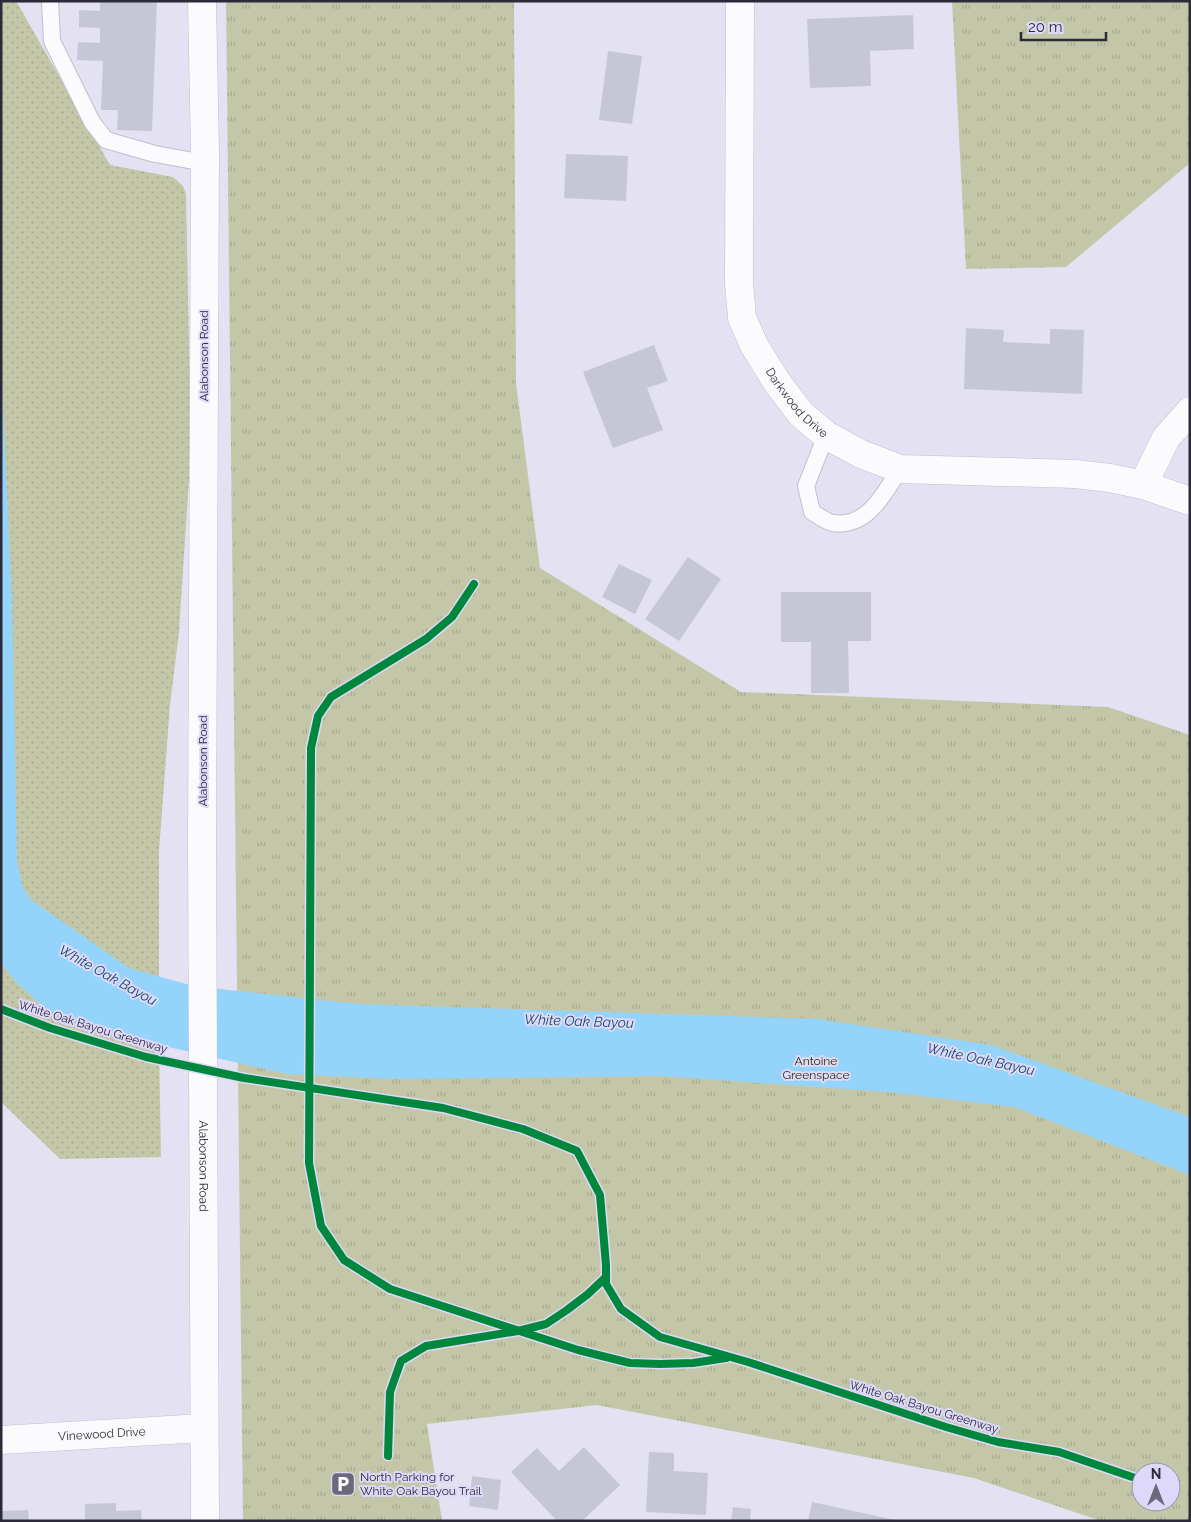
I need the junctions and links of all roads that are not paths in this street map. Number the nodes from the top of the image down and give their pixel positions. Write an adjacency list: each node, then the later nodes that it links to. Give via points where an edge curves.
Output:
1 (50, 1): 4 (lane, via 52,41 92,122 106,140 155,154)
2 (202, 1): 4 (street, Alabonson Road)
3 (740, 1): 6 (street, Darkwood Drive, via 739,283 742,318 776,382 801,414)
4 (205, 163): 10 (street, Alabonson Road)
5 (1190, 411): 8 (street, via 1166,438)
6 (826, 435): 7 (street, Darkwood Drive, via 861,454); 7 (lane, via 806,486 812,512 831,523 850,523 873,510)
7 (900, 469): 8 (street, Darkwood Drive, via 1075,474)
8 (1143, 485): 9 (street, Darkwood Drive)
9 (1190, 501)
10 (203, 1428): 11 (street, Vinewood Drive); 12 (street, Alabonson Road)
11 (1, 1440)
12 (205, 1521)

